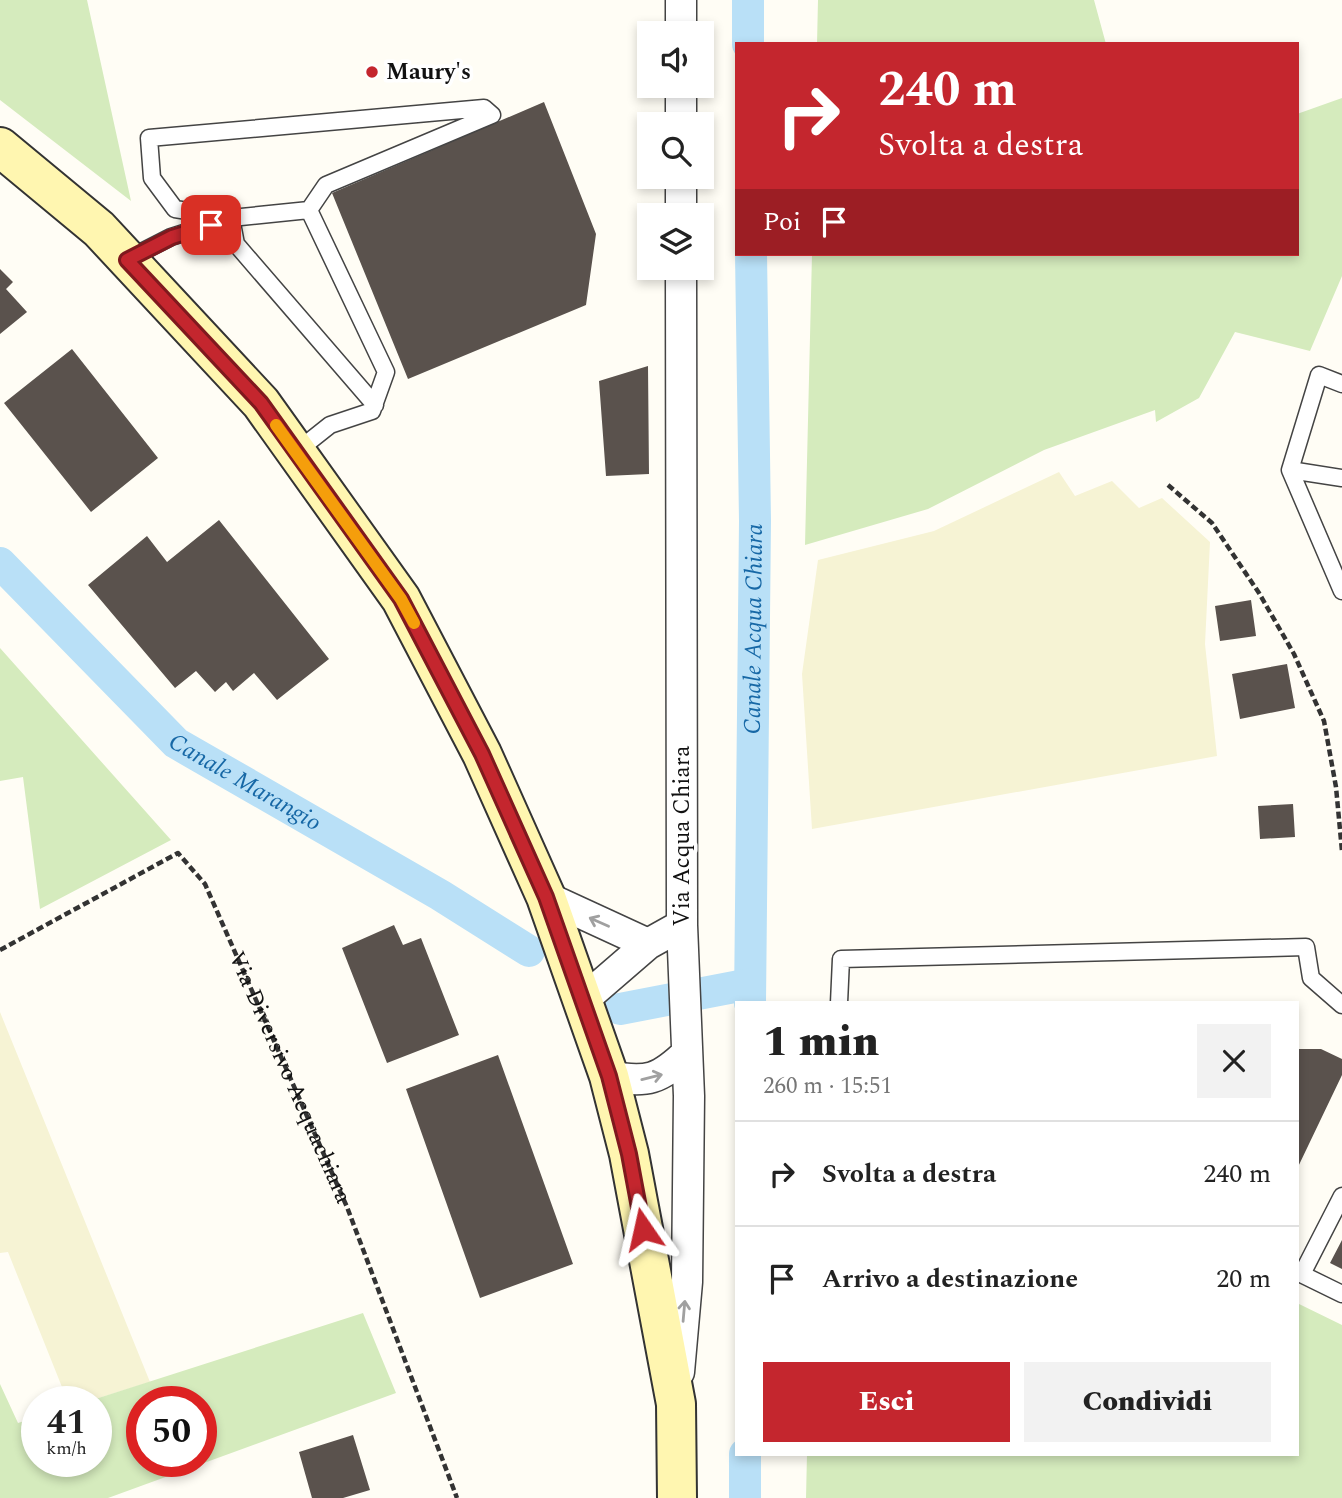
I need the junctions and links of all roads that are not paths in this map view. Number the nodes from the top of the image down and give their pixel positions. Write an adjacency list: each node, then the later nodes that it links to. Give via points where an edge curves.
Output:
1 (681, 0): 2 (street)
2 (681, 21)
3 (0, 147): 6 (main road, via 99,229)
4 (309, 210): 5 (lane); 5 (lane, via 326,185 492,115 484,108 149,138 152,178 175,209); 9 (lane, via 386,372)
5 (231, 218): 6 (lane, via 172,237); 9 (lane, via 236,244)
6 (127, 260): 10 (main road, via 261,403)
7 (681, 280): 15 (street, Via Acqua Chiara)
8 (1342, 384): 11 (lane, via 1319,375)
9 (375, 405): 10 (lane, via 372,411 330,425)
10 (296, 452): 14 (main road, via 401,599 482,754)
11 (1290, 470): 12 (lane); 13 (lane)
12 (1342, 478)
13 (1342, 591)
14 (546, 897): 16 (street, one-way to 14); 17 (main road)
15 (682, 925): 16 (street); 20 (street, Via Acqua Chiara)
16 (648, 944): 17 (street)
17 (573, 975): 21 (main road)
18 (839, 1001): 19 (lane, via 841,959 1306,947 1311,978)
19 (1342, 1005)
20 (687, 1053): 21 (street, one-way to 20, via 635,1082 665,1074); 25 (street, Via Acqua Chiara, one-way to 20, via 687,1282)
21 (609, 1076): 25 (main road, via 629,1154)
22 (1342, 1196): 23 (lane)
23 (1299, 1273): 24 (lane)
24 (1342, 1294)
25 (676, 1404): 26 (main road)
26 (677, 1498)

